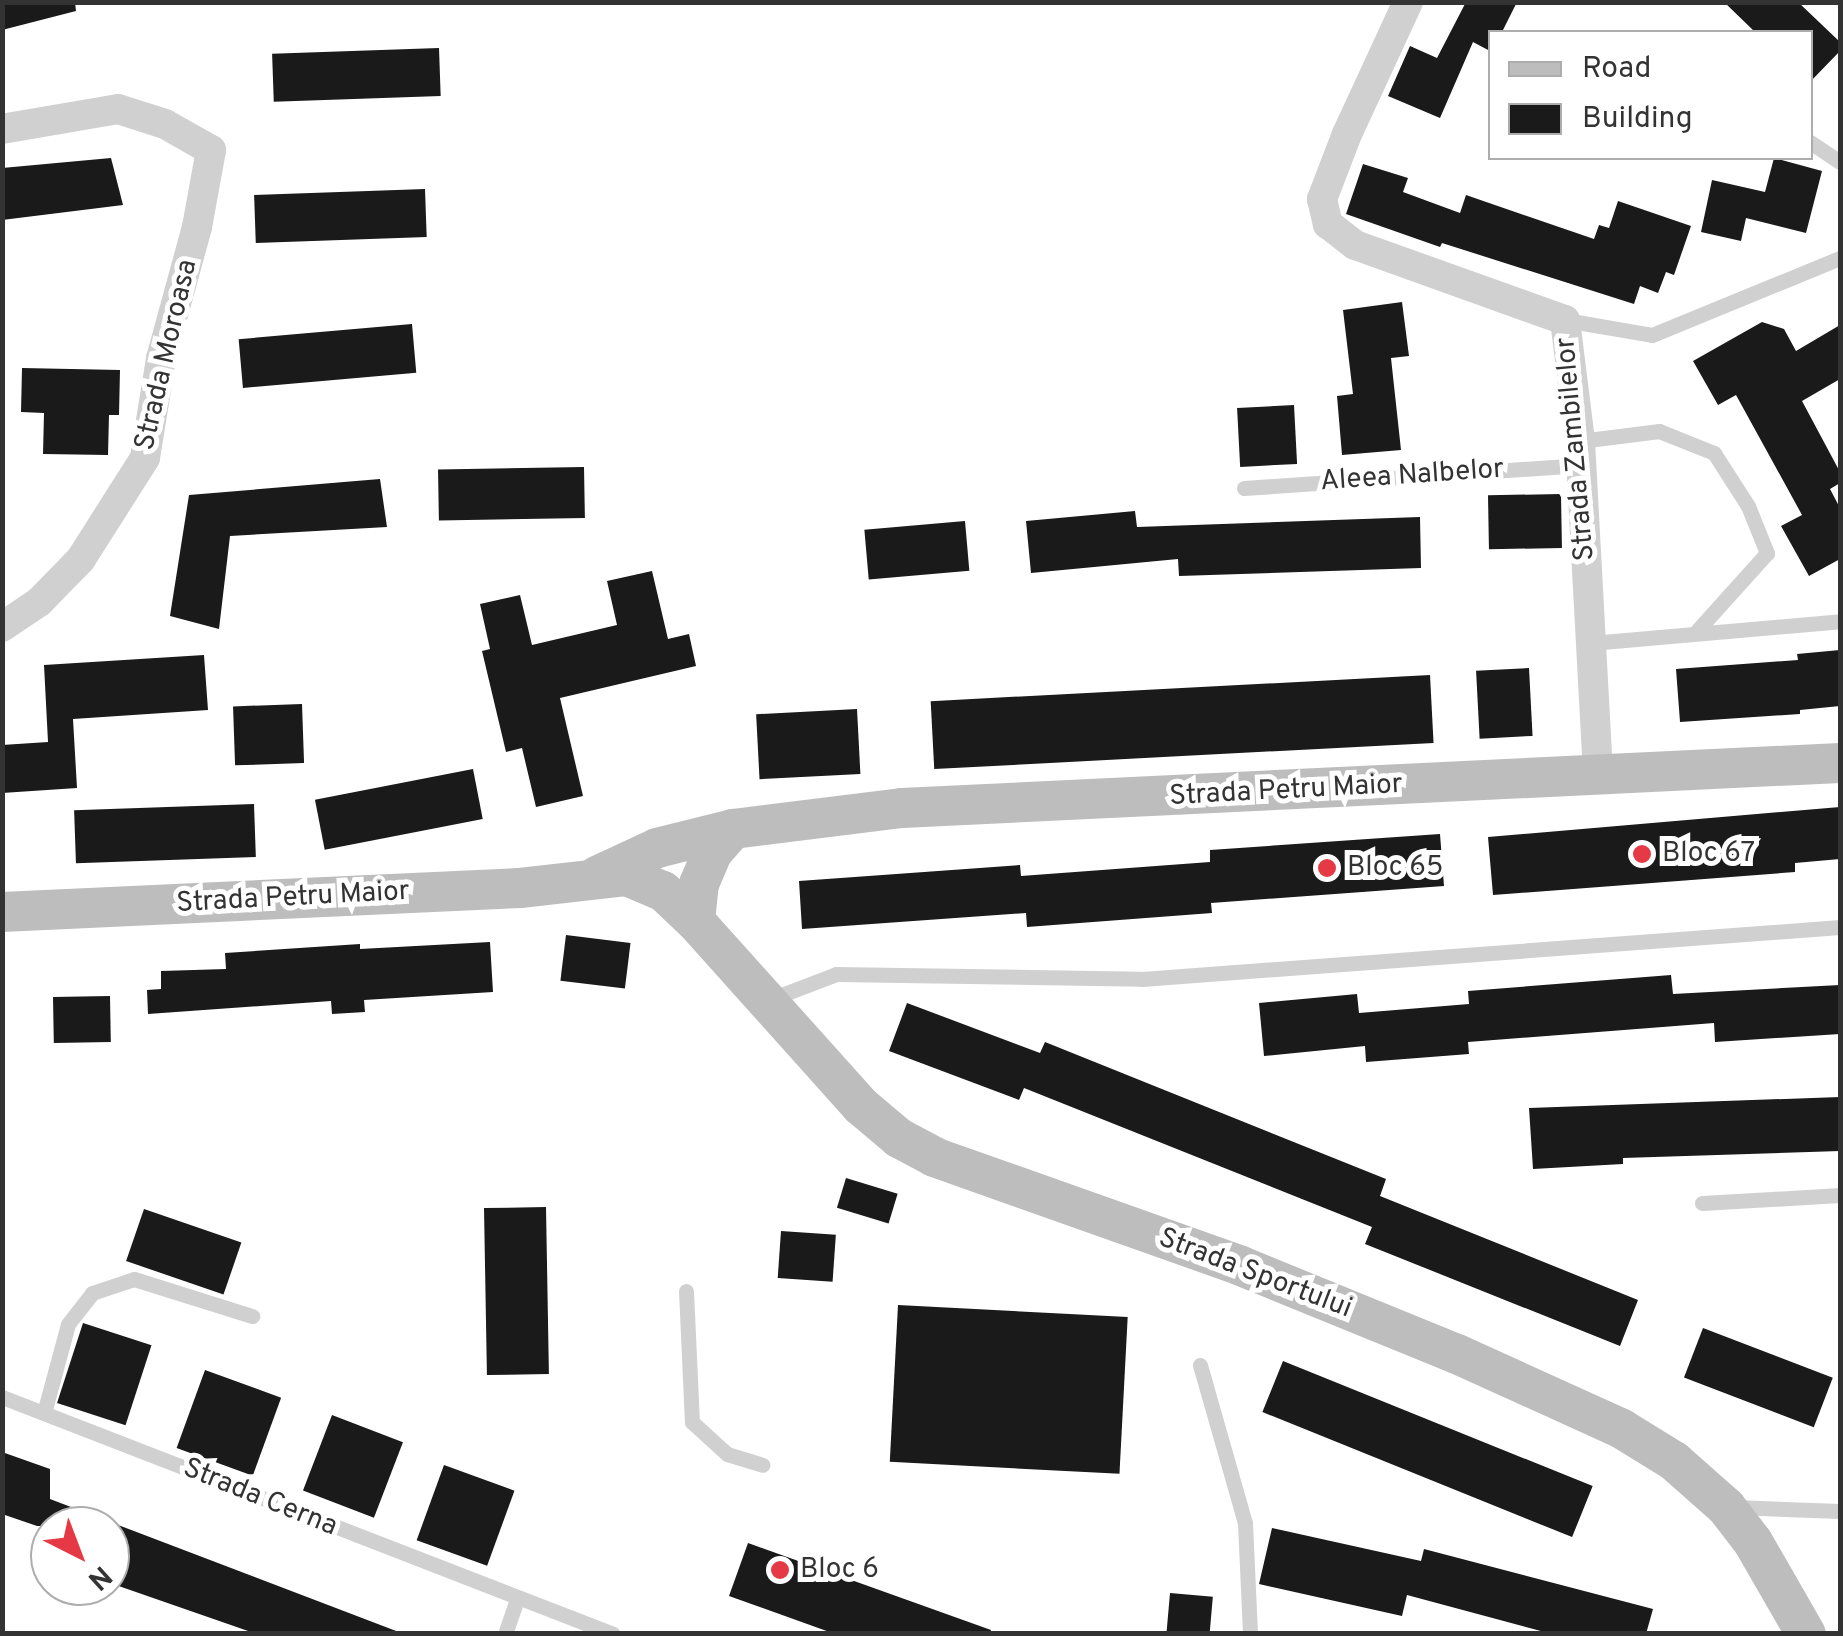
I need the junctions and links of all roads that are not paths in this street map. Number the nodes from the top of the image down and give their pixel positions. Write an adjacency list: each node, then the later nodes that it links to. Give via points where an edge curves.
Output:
1 (1408, 2): 6 (street, Strada Zambilelor, via 1322,199 1328,224 1355,245)
2 (2, 129): 10 (street, Strada Moroasa, via 118,109 165,124 211,150 198,227 161,359 145,458 80,558 39,602)
3 (1813, 144): 4 (lane)
4 (1840, 162)
5 (1840, 258): 6 (lane, via 1652,335)
6 (1565, 320): 7 (street, Strada Zambilelor)
7 (1580, 453): 8 (lane, Aleea Nalbelor); 11 (lane, Aleea Nalbelor, via 1659,430 1714,453 1748,506 1766,553); 12 (street, Strada Zambilelor)
8 (1244, 488)
9 (1840, 621): 11 (lane)
10 (2, 627)
11 (1695, 634): 12 (lane)
12 (1591, 643): 14 (street, Strada Zambilelor)
13 (1840, 762): 14 (main road, Strada Petru Maior)
14 (1598, 775): 15 (main road, Strada Petru Maior, via 902,808)
15 (732, 829): 16 (main road, Strada Petru Maior, via 656,848); 18 (main road, via 712,852 699,884)
16 (584, 882): 17 (main road, Strada Petru Maior); 18 (main road, Strada Petru Maior)
17 (2, 912)
18 (695, 922): 20 (main road, Strada Sportului)
19 (1840, 927): 20 (lane, via 1142,979 836,974)
20 (770, 999): 29 (main road, Strada Sportului, via 862,1106 934,1157 1241,1266 1458,1354 1622,1429 1674,1461)
21 (1840, 1195): 22 (lane)
22 (1702, 1202)
23 (686, 1291): 28 (lane, via 692,1422 727,1454)
24 (252, 1316): 27 (lane, via 134,1279 92,1293 68,1324)
25 (1200, 1365): 34 (lane, via 1245,1522)
26 (2, 1396): 27 (lane, Strada Cerna)
27 (44, 1413): 31 (lane, Strada Cerna)
28 (762, 1465)
29 (1726, 1507): 30 (lane); 35 (main road, Strada Sportului)
30 (1840, 1511)
31 (517, 1600): 32 (lane); 33 (lane, Strada Cerna)
32 (505, 1634)
33 (613, 1634)
34 (1250, 1634)
35 (1806, 1634)

